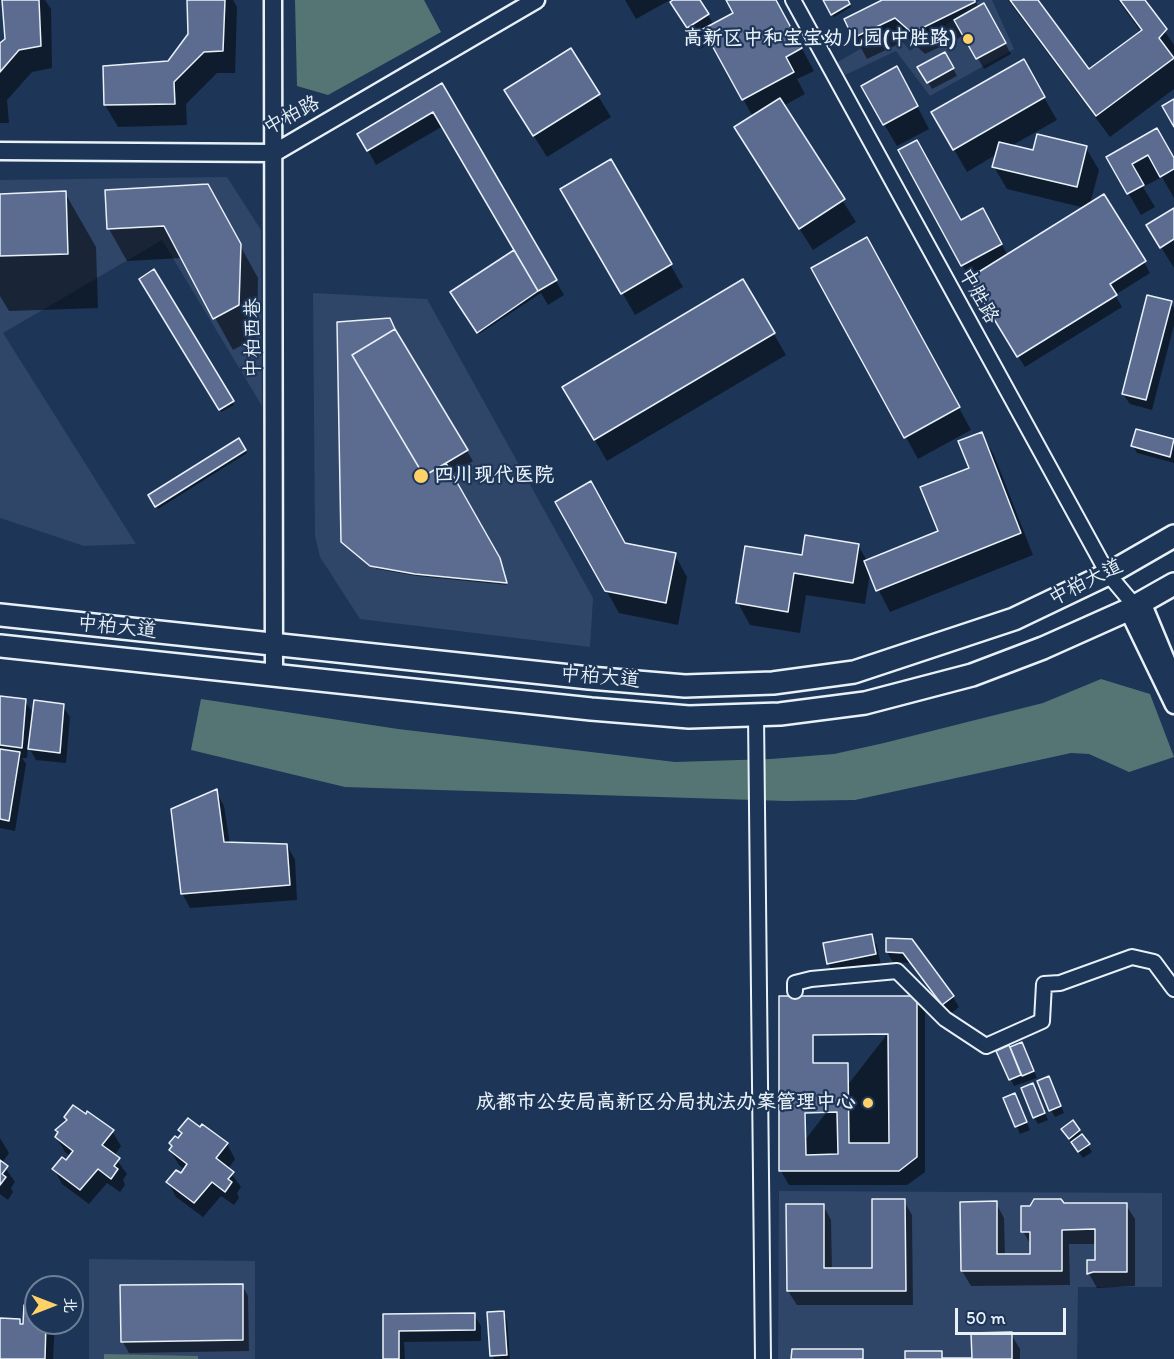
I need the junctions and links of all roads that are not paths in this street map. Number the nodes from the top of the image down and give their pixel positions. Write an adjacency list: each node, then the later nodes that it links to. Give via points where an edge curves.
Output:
1 (273, 0): 5 (street, 中柏西巷)
2 (536, 0): 5 (street, 中柏路)
3 (793, 0): 7 (street, 中胜路)
4 (0, 151): 5 (street, 中柏路)
5 (274, 153): 12 (street, 中柏西巷)
6 (1174, 536): 7 (main road, 中柏大道)
7 (1108, 574): 9 (street, 中胜路); 12 (main road, 中柏大道, via 1014,619 898,659 855,672 773,683 685,686)
8 (1174, 584): 9 (main road, 中柏大道)
9 (1135, 606): 14 (street); 15 (street); 16 (main road, 中柏大道, via 1043,648 916,692 865,703)
10 (0, 615): 12 (main road, 中柏大道)
11 (0, 646): 13 (main road, 中柏大道)
12 (276, 646): 13 (street, 中柏西巷)
13 (274, 677): 16 (main road, 中柏大道, via 689,717)
14 (1174, 679)
15 (1174, 705)
16 (756, 715): 19 (street)
17 (1174, 989): 18 (street, via 1154,962 1132,957 1060,983 1044,984 1042,1021 986,1046 945,1019 897,971 811,979 795,984)
18 (795, 991)
19 (763, 1359)

